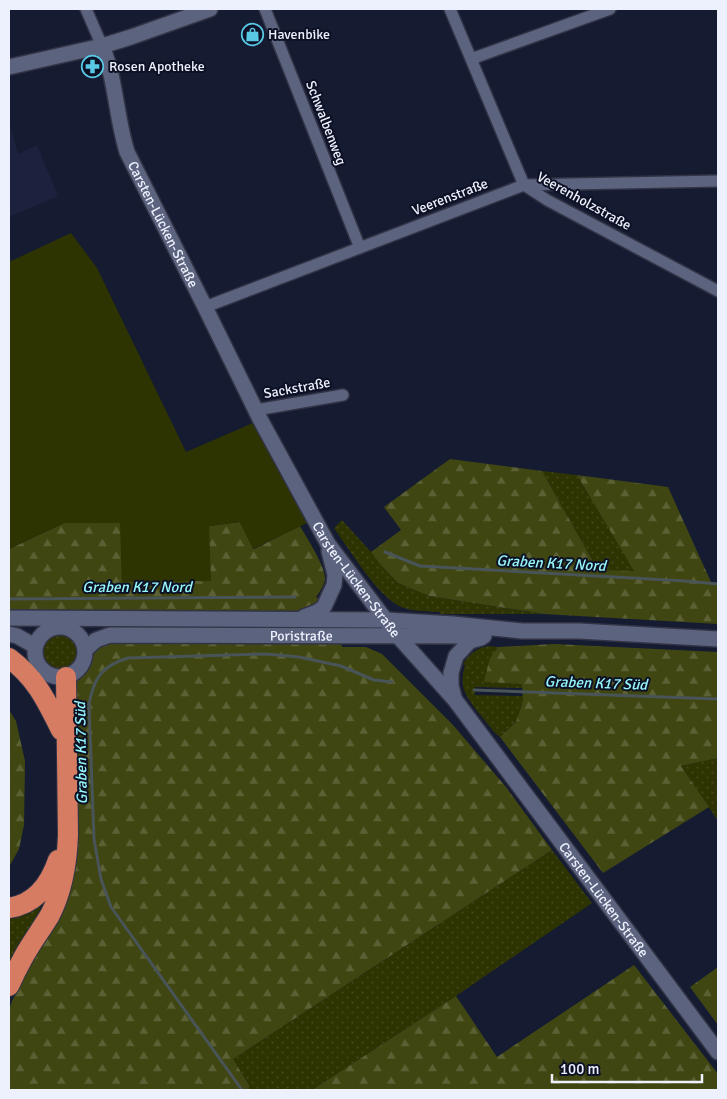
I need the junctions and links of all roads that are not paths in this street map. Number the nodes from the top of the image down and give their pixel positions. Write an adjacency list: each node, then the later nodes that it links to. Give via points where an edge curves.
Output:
1 (86, 9): 6 (street)
2 (210, 9): 6 (main road)
3 (266, 9): 11 (street, Schwalbenweg)
4 (450, 9): 7 (street, Veerenholzstraße)
5 (610, 9): 7 (street)
6 (102, 46): 8 (main road); 13 (main road, Carsten-Lücken-Straße, via 108,59 126,152)
7 (471, 59): 10 (street, Veerenholzstraße)
8 (9, 67)
9 (718, 181): 10 (street, Veerenstraße)
10 (524, 184): 11 (street, Veerenstraße); 12 (street, Veerenholzstraße, via 547,200)
11 (360, 248): 13 (street, Veerenstraße)
12 (718, 291)
13 (205, 307): 15 (main road, Carsten-Lücken-Straße)
14 (343, 395): 15 (street, Sackstraße)
15 (256, 410): 16 (main road, Carsten-Lücken-Straße)
16 (328, 544): 19 (main road, via 335,575 334,586 324,607); 20 (main road, Carsten-Lücken-Straße)
17 (9, 618): 18 (main road, Poristraße)
18 (140, 618): 19 (main road, Poristraße); 25 (main road, Poristraße)
19 (293, 620): 20 (main road, Poristraße)
20 (387, 620): 22 (main road, Poristraße); 24 (main road, Carsten-Lücken-Straße)
21 (9, 624): 28 (main road)
22 (522, 631): 26 (main road, Poristraße); 27 (main road, Poristraße)
23 (9, 634): 28 (main road)
24 (398, 635): 26 (main road, Poristraße); 29 (main road, Poristraße, via 110,635 96,640); 32 (main road, Carsten-Lücken-Straße)
25 (79, 636): 28 (main road, via 74,631 54,627); 29 (main road)
26 (487, 636): 32 (main road, via 470,641 456,656 450,673)
27 (718, 639)
28 (38, 640): 31 (main road, via 34,654 40,669)
29 (85, 650): 31 (main road, via 78,670)
30 (9, 658): 33 (highway, via 32,678)
31 (60, 677): 33 (highway); 35 (highway, via 68,835 65,872 50,914)
32 (455, 700): 36 (main road, Carsten-Lücken-Straße)
33 (61, 730): 34 (highway, via 59,857 41,892)
34 (9, 908)
35 (9, 986)
36 (718, 1052)

